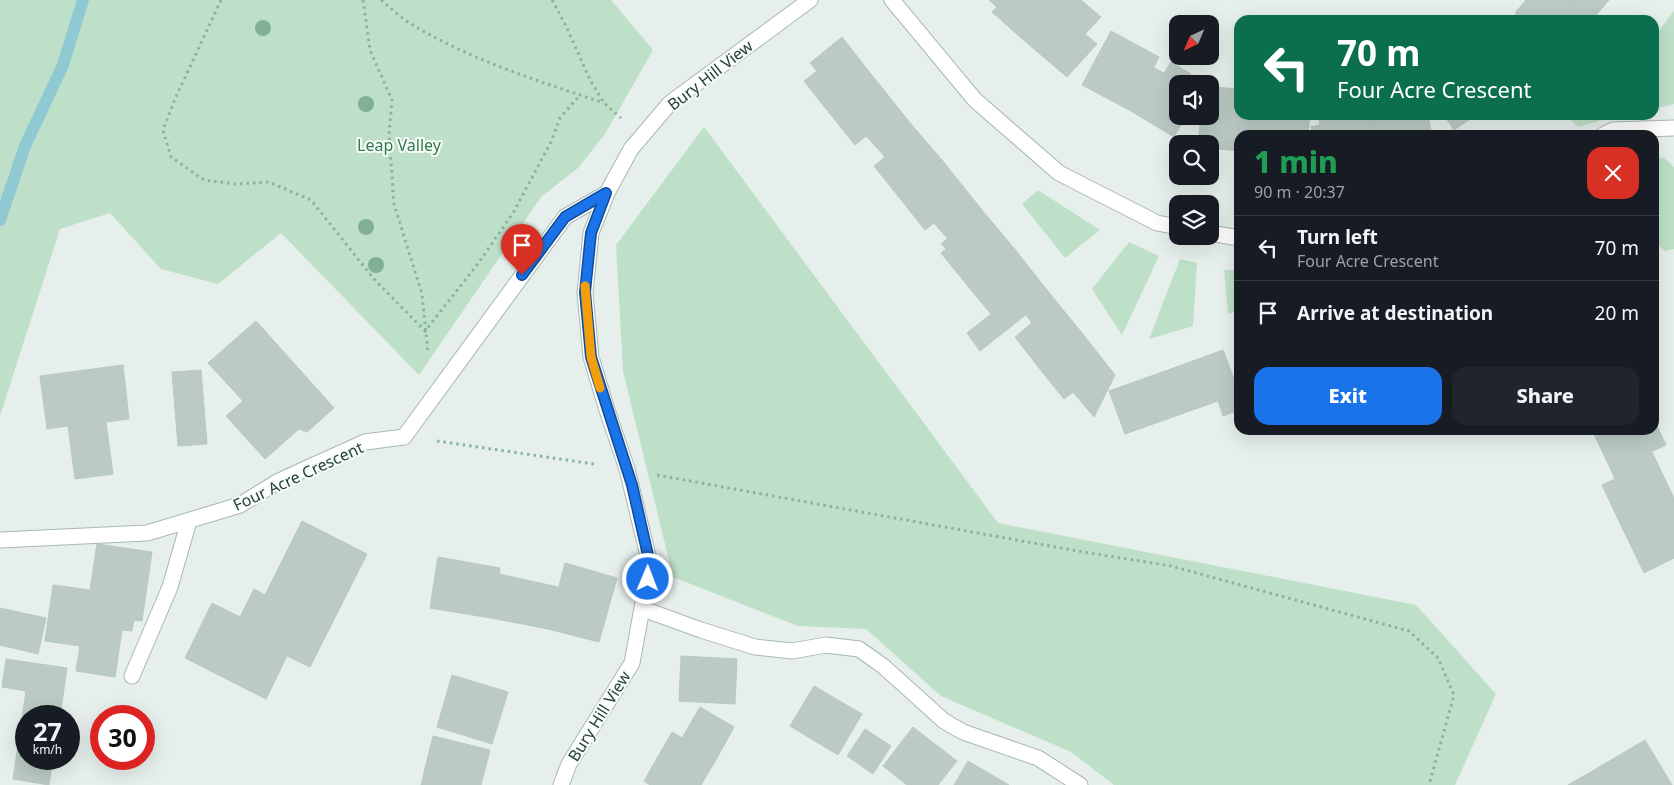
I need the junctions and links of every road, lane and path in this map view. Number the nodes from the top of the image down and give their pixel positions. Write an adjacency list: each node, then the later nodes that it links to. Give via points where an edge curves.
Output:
1 (221, 0): 16 (path, via 163,130 171,157 204,180 236,184 269,182 311,200 374,279)
2 (363, 0): 16 (path, via 370,50 392,100 389,134 394,204 422,294)
3 (381, 0): 7 (path, via 410,24 464,52)
4 (552, 0): 8 (path)
5 (810, 0): 11 (street, Bury Hill View, via 670,103)
6 (892, 0): 13 (street, via 975,100 1059,172 1157,223)
7 (580, 95): 8 (path); 16 (path, via 560,118 550,144 513,212 477,265)
8 (604, 103): 11 (path)
9 (1674, 128): 10 (street)
10 (1613, 130)
11 (641, 137): 12 (street, Bury Hill View)
12 (606, 193): 17 (street, via 565,217); 19 (street, Bury Hill View, via 591,233 585,292 591,357)
13 (1169, 225)
14 (1219, 235): 15 (street)
15 (1234, 237)
16 (425, 331): 17 (path, via 429,360)
17 (439, 388): 18 (street)
18 (404, 437): 19 (path); 20 (street, Four Acre Crescent, via 365,442 278,482 240,505)
19 (627, 469): 22 (street, Bury Hill View, via 650,564); 26 (path, via 1171,566 1409,631 1438,658 1454,695)
20 (189, 521): 21 (street, Four Acre Crescent, via 147,533); 23 (street, via 170,587)
21 (0, 540)
22 (643, 609): 24 (street, Bury Hill View, via 632,663 569,764); 25 (street, via 754,647 792,651 826,645 859,649 884,666 944,721 963,732 1038,758)
23 (132, 676)
24 (561, 785)
25 (1080, 785)
26 (1429, 785)

